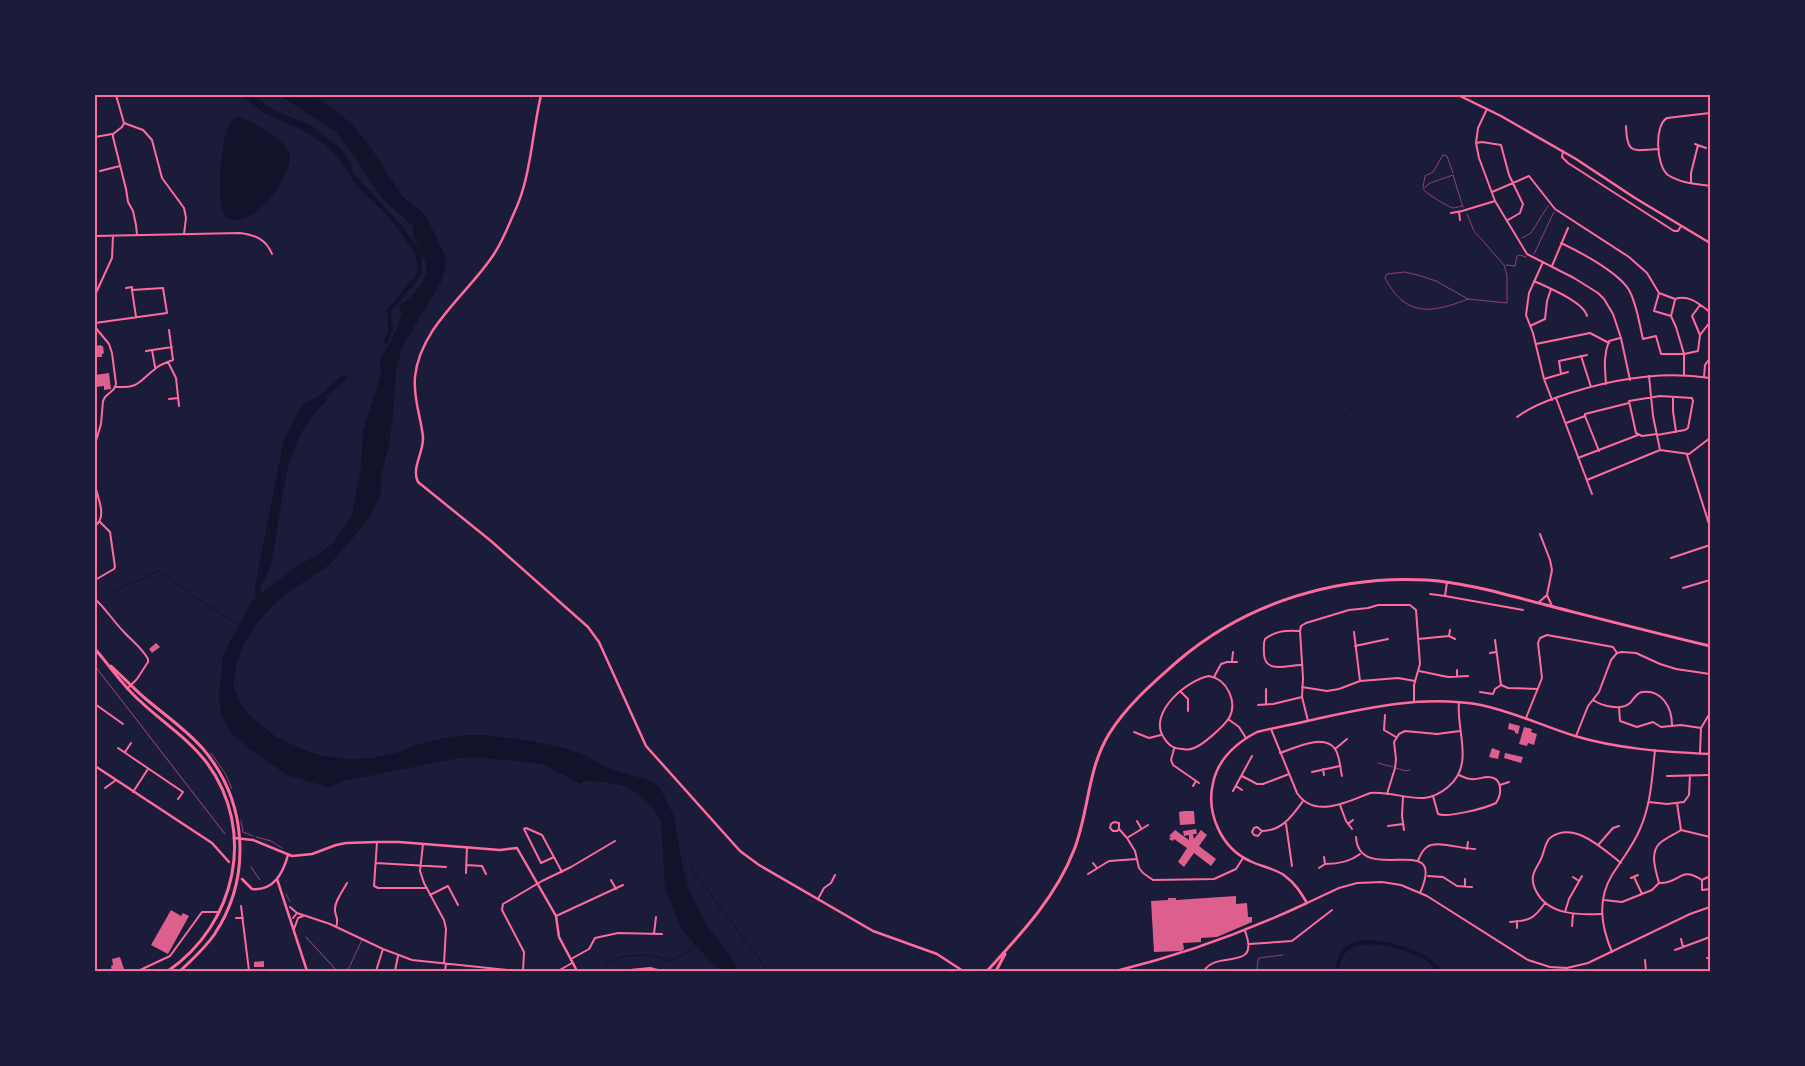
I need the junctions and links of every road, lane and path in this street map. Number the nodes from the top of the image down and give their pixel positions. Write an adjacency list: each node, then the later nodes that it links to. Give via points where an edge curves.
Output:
1 (116, 95): 6 (street)
2 (541, 95): 311 (street, via 521,198 494,254 440,321 418,360 415,396 423,440 416,477 588,627 599,642 646,746 733,844 759,865)
3 (1458, 95): 4 (street)
4 (1487, 109): 10 (street, via 1478,128); 13 (street)
5 (1710, 113): 12 (street, via 1672,116 1664,120 1659,129)
6 (124, 122): 8 (street); 34 (street, via 143,130 152,140 162,178 184,208)
7 (1626, 126): 12 (street, via 1629,147 1634,150)
8 (113, 134): 9 (street); 14 (street)
9 (95, 137)
10 (1476, 143): 19 (street, via 1501,145); 22 (street)
11 (1706, 148): 20 (street, via 1696,145)
12 (1659, 149): 20 (street, via 1665,171 1672,177)
13 (1563, 151): 32 (street); 32 (street, via 1562,157 1568,163 1642,212 1674,231)
14 (120, 166): 15 (street); 35 (street)
15 (100, 171)
16 (1453, 175): 17 (path, via 1445,155)
17 (1424, 179): 18 (path); 25 (path, via 1423,188 1427,195 1450,207)
18 (1430, 183)
19 (1513, 183): 22 (street); 24 (street, via 1529,176); 30 (street, via 1524,206 1520,213)
20 (1691, 183): 21 (street)
21 (1710, 186)
22 (1492, 192): 23 (street)
23 (1495, 201): 27 (street); 30 (street)
24 (1550, 204): 26 (street); 38 (path, via 1531,233)
25 (1463, 206)
26 (1555, 209): 43 (path); 50 (street, via 1629,257 1647,273)
27 (1459, 212): 28 (street); 29 (street)
28 (1451, 213)
29 (1460, 220)
30 (1508, 220): 38 (street)
31 (95, 226): 36 (street)
32 (1681, 226): 40 (street)
33 (1568, 228): 39 (street)
34 (184, 234): 35 (street); 41 (street, via 240,233 255,236 266,244)
35 (137, 235): 37 (street)
36 (95, 236): 37 (street)
37 (113, 236): 51 (street, via 112,258)
38 (1519, 240): 42 (street)
39 (1561, 243): 45 (street); 71 (street, via 1584,254 1626,286 1636,306 1643,339 1656,336 1660,354)
40 (1710, 243)
41 (272, 254)
42 (1528, 254): 43 (street); 52 (path, via 1526,257 1517,256 1515,266 1504,264 1507,303)
43 (1534, 256): 44 (street)
44 (1543, 262): 45 (street); 46 (street)
45 (1552, 266): 65 (street, via 1604,299)
46 (1534, 281): 48 (street); 61 (street, via 1527,306)
47 (126, 288): 49 (street, via 132,287)
48 (1551, 289): 56 (street, via 1584,309); 61 (street, via 1545,319)
49 (132, 290): 58 (street); 58 (street, via 163,288 166,304 166,313)
50 (1659, 293): 53 (street); 57 (street, via 1654,311)
51 (95, 295)
52 (1468, 298): 52 (path, via 1434,310 1410,306 1391,289 1385,278 1395,272 1421,276)
53 (1675, 299): 54 (street, via 1686,298); 57 (street)
54 (1700, 305): 55 (street); 64 (street, via 1692,318)
55 (1710, 312)
56 (1587, 316)
57 (1671, 316): 71 (street)
58 (136, 317): 60 (street)
59 (1710, 322): 64 (street)
60 (95, 325): 63 (street)
61 (1530, 326): 67 (street)
62 (169, 330): 68 (street)
63 (96, 331): 86 (street, via 109,344)
64 (1700, 335): 71 (street, via 1698,351)
65 (1621, 338): 66 (street); 84 (street)
66 (1609, 343): 67 (street, via 1590,333); 85 (street, via 1604,356)
67 (1536, 344): 83 (street)
68 (172, 348): 69 (street); 75 (street, via 173,360)
69 (152, 350): 70 (street); 76 (street)
70 (146, 351)
71 (1684, 354): 79 (street)
72 (1588, 355): 73 (street)
73 (1581, 356): 78 (street, via 1559,361); 87 (street)
74 (1710, 358): 81 (street, via 1705,364)
75 (168, 362): 76 (street); 90 (street, via 176,378)
76 (155, 368): 86 (street, via 139,384)
77 (1568, 372): 78 (street)
78 (1561, 374): 83 (street)
79 (1684, 375): 80 (street); 81 (street)
80 (1649, 376): 84 (street); 89 (street)
81 (1704, 377): 82 (street)
82 (1710, 378)
83 (1544, 379): 93 (street)
84 (1630, 380): 85 (street)
85 (1606, 384): 87 (street)
86 (116, 387): 100 (street, via 104,397)
87 (1591, 387): 91 (street)
88 (1673, 396): 89 (street); 99 (street); 99 (street, via 1690,397 1693,401 1690,426)
89 (1651, 397): 94 (street); 101 (street)
90 (178, 398): 92 (street); 95 (street)
91 (1556, 398): 93 (street); 98 (street)
92 (168, 399)
93 (1552, 400): 97 (street, via 1531,407)
94 (1629, 403): 96 (street, via 1599,409); 102 (street)
95 (179, 406)
96 (1585, 416): 98 (street); 106 (street)
97 (1517, 417)
98 (1565, 423): 108 (street)
99 (1676, 432): 101 (street)
100 (96, 433): 104 (street)
101 (1657, 434): 102 (street); 105 (street)
102 (1638, 435): 106 (street)
103 (1710, 438): 107 (street)
104 (95, 444)
105 (1660, 450): 107 (street); 109 (street)
106 (1599, 451): 108 (street)
107 (1687, 455): 115 (street)
108 (1578, 458): 109 (street)
109 (1587, 480): 111 (street)
110 (95, 484): 112 (street)
111 (1592, 494)
112 (96, 498): 113 (street, via 102,510)
113 (100, 522): 114 (street); 119 (street, via 110,532 115,567)
114 (95, 526)
115 (1710, 527)
116 (1540, 534): 124 (street, via 1552,567)
117 (1710, 545): 118 (street)
118 (1671, 558)
119 (95, 580)
120 (1710, 580): 122 (street)
121 (1447, 582): 125 (street); 127 (main road); 345 (main road, via 1390,580 1310,592 1278,601 1241,618 1186,654 1134,702 1109,734 1094,768 1075,850 1055,889)
122 (1683, 588)
123 (1430, 594): 125 (street)
124 (1547, 595): 127 (street); 128 (street)
125 (1445, 596): 129 (street)
126 (95, 598): 157 (street, via 147,656 148,662)
127 (1538, 603): 128 (main road)
128 (1552, 607): 139 (main road)
129 (1523, 610)
130 (1450, 630): 133 (street)
131 (1300, 631): 135 (street, via 1306,623 1349,610 1378,605 1410,605 1416,610); 148 (street); 148 (street, via 1287,630 1268,636 1264,643 1265,658 1272,668)
132 (1354, 632): 138 (street)
133 (1449, 636): 135 (street); 136 (street)
134 (1388, 639): 138 (street)
135 (1418, 639): 150 (street)
136 (1455, 639)
137 (1495, 640): 142 (street)
138 (1355, 646): 155 (street)
139 (1710, 646)
140 (95, 649): 145 (main road)
141 (1232, 652): 146 (street)
142 (1496, 652): 143 (street); 158 (street)
143 (1490, 653)
144 (1617, 653): 151 (street, via 1636,653 1676,669); 162 (street, via 1613,647 1547,634 1538,643 1542,678); 166 (street)
145 (105, 660): 157 (main road); 160 (main road)
146 (1232, 662): 147 (street); 153 (street, via 1220,664)
147 (1237, 662)
148 (1301, 665): 159 (street)
149 (1457, 670): 154 (street)
150 (1419, 671): 154 (street); 156 (street)
151 (1710, 674)
152 (1468, 676): 154 (street)
153 (1214, 677): 163 (street, via 1196,679); 177 (street, via 1226,686 1230,694 1232,703)
154 (1457, 677)
155 (1360, 681): 156 (street, via 1398,678); 159 (street, via 1328,691)
156 (1415, 681): 167 (street)
157 (132, 685): 160 (street); 249 (main road, via 192,737 212,761 234,803)
158 (1501, 685): 162 (street); 164 (street, via 1493,694)
159 (1302, 687): 165 (street)
160 (127, 689): 248 (main road, via 188,741 208,765 225,798)
161 (1266, 689): 169 (street)
162 (1538, 689): 176 (street)
163 (1181, 692): 173 (street, via 1188,699); 185 (street, via 1162,711 1159,718)
164 (1480, 692)
165 (1302, 697): 169 (street); 178 (street)
166 (1593, 700): 172 (street); 186 (street)
167 (1414, 702): 168 (street); 178 (street, via 1377,706)
168 (1459, 702): 176 (street); 183 (street)
169 (1266, 704): 171 (street)
170 (95, 705): 179 (street)
171 (1258, 705)
172 (1619, 707): 180 (street, via 1620,722 1625,724 1641,727 1653,722 1661,727); 180 (street, via 1643,692 1660,696 1671,715)
173 (1188, 711)
174 (1710, 713): 182 (street)
175 (1385, 715): 187 (street, via 1384,730)
176 (1526, 718): 186 (street)
177 (1228, 719): 188 (street); 192 (street, via 1200,745 1189,750)
178 (1308, 721): 181 (street)
179 (123, 724)
180 (1672, 725): 182 (street)
181 (1271, 728): 188 (street); 196 (street)
182 (1701, 728): 197 (street)
183 (1460, 730): 187 (street, via 1437,734 1405,731); 210 (street, via 1463,752)
184 (1134, 732): 185 (street, via 1149,738)
185 (1161, 735): 192 (street)
186 (1576, 736): 194 (street)
187 (1396, 737): 203 (street)
188 (1246, 738): 266 (street, via 1221,764 1214,778 1212,795 1219,831 1227,844)
189 (1347, 739): 193 (street)
190 (131, 743): 195 (street)
191 (118, 748): 195 (street)
192 (1174, 749): 219 (street, via 1173,765 1198,782)
193 (1335, 749): 196 (street, via 1325,742 1316,742); 202 (street)
194 (1655, 750): 197 (street); 230 (street)
195 (125, 752): 204 (street)
196 (1280, 753): 208 (street)
197 (1700, 753): 198 (street)
198 (1710, 754)
199 (1252, 756): 212 (street)
200 (1378, 763): 203 (lane)
201 (95, 766): 216 (street)
202 (1340, 766): 205 (street); 213 (street)
203 (1395, 768): 206 (lane); 225 (street)
204 (148, 769): 224 (street); 228 (street, via 183,792)
205 (1322, 770): 207 (street); 209 (street)
206 (1410, 770)
207 (1312, 772)
208 (1289, 774): 212 (street, via 1262,784); 229 (street)
209 (1324, 775)
210 (1460, 775): 218 (street, via 1469,779 1492,778); 226 (street, via 1445,790)
211 (1710, 775): 215 (street)
212 (1242, 776): 220 (street)
213 (1342, 776)
214 (1667, 776): 215 (street)
215 (1690, 776): 231 (street, via 1690,795 1684,802)
216 (116, 780): 221 (street); 224 (street)
217 (1509, 782): 218 (street)
218 (1500, 784): 226 (street, via 1496,803 1468,812 1442,816 1438,814)
219 (1193, 786)
220 (1236, 786): 222 (street); 223 (street)
221 (105, 788)
222 (1242, 790)
223 (1233, 791)
224 (133, 792): 269 (street, via 212,843)
225 (1387, 794): 227 (street); 232 (street, via 1370,793)
226 (1433, 796): 227 (street)
227 (1403, 797): 237 (street)
228 (178, 799)
229 (1303, 802): 232 (street, via 1328,807); 235 (street)
230 (1649, 802): 231 (street); 272 (street, via 1640,830)
231 (1677, 803): 245 (street)
232 (1340, 805): 236 (street)
233 (1353, 820): 236 (street)
234 (1137, 821): 241 (street)
235 (1286, 824): 246 (street); 276 (street)
236 (1348, 824): 243 (street)
237 (1403, 824): 239 (street); 244 (street)
238 (1148, 825): 241 (street)
239 (1388, 826)
240 (1619, 826): 257 (street, via 1613,828)
241 (1142, 828): 251 (street)
242 (1119, 829): 251 (street)
243 (1352, 829)
244 (1404, 830)
245 (1682, 830): 252 (street); 298 (street, via 1660,844 1655,852)
246 (1262, 831)
247 (1356, 837): 262 (street)
248 (234, 838): 249 (street); 321 (main road, via 233,870)
249 (240, 838): 263 (street); 360 (main road, via 238,877 229,907 210,940)
250 (262, 838): 259 (path)
251 (1127, 838): 267 (street)
252 (1710, 838)
253 (615, 841): 280 (street)
254 (376, 842): 256 (street); 263 (street, via 346,843 312,854); 270 (street)
255 (1468, 842): 260 (street)
256 (423, 844): 258 (street); 274 (street)
257 (1599, 845): 272 (street); 315 (street, via 1590,838 1572,833 1549,838 1533,876 1539,898)
258 (467, 847): 275 (street); 300 (street, via 517,848)
259 (284, 849)
260 (1468, 849): 261 (street); 268 (street, via 1431,845 1425,848)
261 (1475, 849)
262 (1360, 854): 268 (street, via 1374,859); 273 (street, via 1346,862)
263 (288, 855): 293 (street)
264 (1324, 857): 273 (street)
265 (554, 858): 265 (street, via 542,836 524,829 541,863); 280 (street)
266 (1244, 858): 267 (street, via 1236,868 1214,879 1159,880 1143,873); 314 (street, via 1284,875)
267 (1137, 859): 278 (street, via 1109,862)
268 (1418, 861): 285 (street)
269 (229, 862)
270 (376, 863): 274 (street); 304 (street, via 374,886 378,888)
271 (1093, 863): 278 (street)
272 (1621, 863): 312 (street, via 1607,886)
273 (1325, 864): 279 (street)
274 (421, 865): 277 (street); 304 (street)
275 (466, 865): 281 (street); 282 (street, via 482,866)
276 (1292, 866)
277 (446, 867)
278 (1097, 868): 283 (street)
279 (1319, 868)
280 (562, 872): 300 (street)
281 (466, 873)
282 (486, 874)
283 (1088, 874)
284 (835, 876): 311 (street)
285 (1427, 876): 302 (street, via 1443,877 1457,886); 308 (street)
286 (1582, 876): 297 (street)
287 (1638, 876): 290 (street)
288 (1710, 876): 296 (street)
289 (1573, 877): 297 (street)
290 (1634, 877): 291 (street); 309 (street)
291 (1631, 878)
292 (242, 879): 293 (street, via 248,887 257,889)
293 (277, 879): 337 (street)
294 (1465, 879): 302 (street)
295 (610, 880): 305 (street)
296 (1702, 880): 298 (street, via 1686,873 1665,884); 306 (street, via 1702,890)
297 (1579, 881): 322 (street)
298 (1659, 883): 309 (street)
299 (347, 884): 335 (street, via 335,908)
300 (538, 884): 327 (street); 368 (street, via 502,907 524,952)
301 (623, 885): 305 (street)
302 (1465, 886): 303 (street)
303 (1472, 887)
304 (427, 888): 310 (street)
305 (616, 889): 327 (street)
306 (1710, 890)
307 (285, 892): 313 (path)
308 (1420, 893): 314 (street, via 1382,882 1363,883 1339,888); 355 (street, via 1528,960 1554,968)
309 (1642, 894): 312 (street, via 1622,902)
310 (430, 895): 316 (street, via 448,886); 354 (street, via 446,929)
311 (818, 900): 373 (street, via 873,931 937,954)
312 (1603, 900): 325 (street)
313 (290, 902)
314 (1307, 903): 338 (street)
315 (1545, 903): 322 (street); 333 (street, via 1533,917)
316 (458, 905)
317 (241, 906): 330 (street)
318 (290, 907): 323 (street)
319 (1710, 907): 349 (street)
320 (1332, 910): 344 (street, via 1292,941)
321 (220, 912): 358 (street, via 202,912 170,956); 359 (main road, via 196,947)
322 (1565, 912): 324 (street)
323 (297, 913): 326 (street); 331 (street)
324 (1573, 914): 325 (street); 334 (street)
325 (1602, 914): 349 (street)
326 (305, 915): 335 (street); 337 (street, via 298,918)
327 (556, 916): 353 (street, via 559,937)
328 (656, 917): 339 (street)
329 (236, 918): 330 (street)
330 (242, 918): 361 (street)
331 (293, 918)
332 (1510, 922): 333 (street)
333 (1517, 922): 336 (street)
334 (1572, 926)
335 (336, 927): 342 (street)
336 (1517, 928)
337 (294, 929): 362 (street)
338 (1245, 931): 344 (street); 376 (street)
339 (654, 934): 340 (street); 353 (street, via 618,933 595,938 589,949)
340 (662, 934)
341 (1710, 938): 346 (street)
342 (362, 939): 347 (street); 356 (lane)
343 (1681, 939): 346 (street)
344 (1249, 944): 377 (street, via 1240,958 1216,961)
345 (1009, 947): 374 (main road); 375 (main road)
346 (1683, 947): 348 (street)
347 (383, 949): 351 (street); 363 (street)
348 (1675, 950)
349 (1612, 952): 355 (street)
350 (1284, 955): 378 (lane, via 1260,958)
351 (398, 956): 354 (street); 364 (street)
352 (1645, 960): 379 (street)
353 (572, 961): 369 (street); 370 (street)
354 (445, 963): 365 (street); 366 (street)
355 (1577, 966): 357 (street)
356 (348, 970)
357 (1578, 970)
358 (138, 971)
359 (168, 971)
360 (180, 971)
361 (249, 971)
362 (307, 971)
363 (376, 971)
364 (395, 971)
365 (445, 971)
366 (510, 971): 367 (street)
367 (516, 971)
368 (523, 971)
369 (558, 971)
370 (577, 971)
371 (620, 971): 372 (street, via 650,968)
372 (662, 971)
373 (964, 971)
374 (987, 971)
375 (996, 971)
376 (1116, 971)
377 (1204, 971)
378 (1257, 971)
379 (1646, 971)
380 (1664, 971): 381 (street)
381 (1671, 971)

